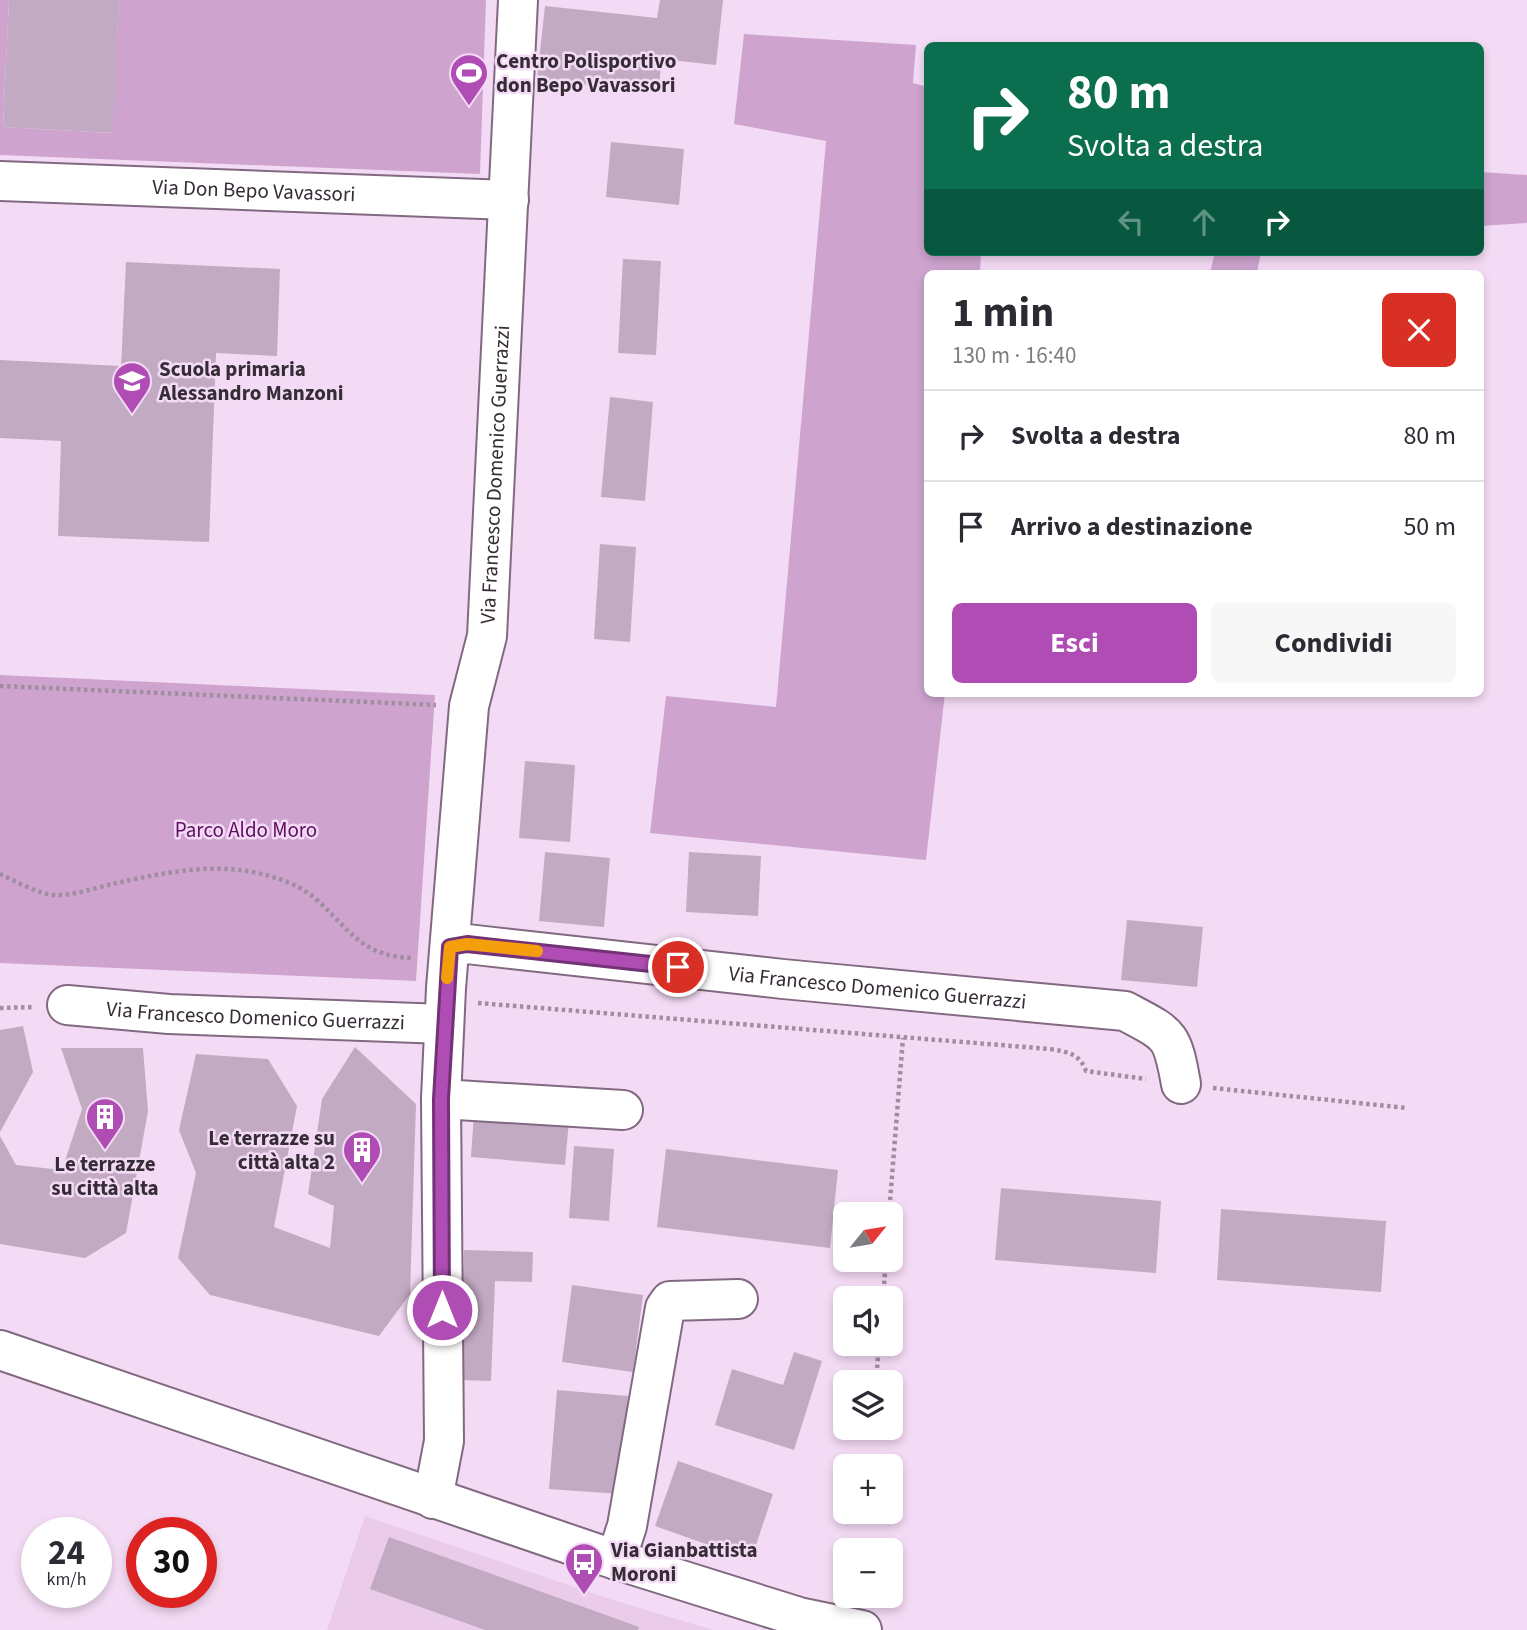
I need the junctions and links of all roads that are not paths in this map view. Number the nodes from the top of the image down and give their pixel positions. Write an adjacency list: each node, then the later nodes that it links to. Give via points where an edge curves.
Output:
1 (517, 0): 3 (street, Via Francesco Domenico Guerrazzi)
2 (0, 181): 3 (street, Via Don Bepo Vavassori)
3 (509, 200): 4 (street, Via Francesco Domenico Guerrazzi, via 487,636 469,706)
4 (450, 947): 6 (street, Via Francesco Domenico Guerrazzi); 7 (street, Via Francesco Domenico Guerrazzi, via 467,944 1125,1012 1167,1033)
5 (67, 1005): 6 (street, Via Francesco Domenico Guerrazzi, via 169,1014)
6 (456, 1005): 8 (street, Via Francesco Domenico Guerrazzi)
7 (1181, 1084)
8 (441, 1099): 9 (street); 12 (street, Via Francesco Domenico Guerrazzi, via 444,1441)
9 (623, 1110)
10 (738, 1299): 13 (street, via 670,1301 665,1308)
11 (0, 1350): 12 (street)
12 (433, 1499): 13 (street)
13 (621, 1545): 14 (street, via 799,1616)
14 (862, 1630)

